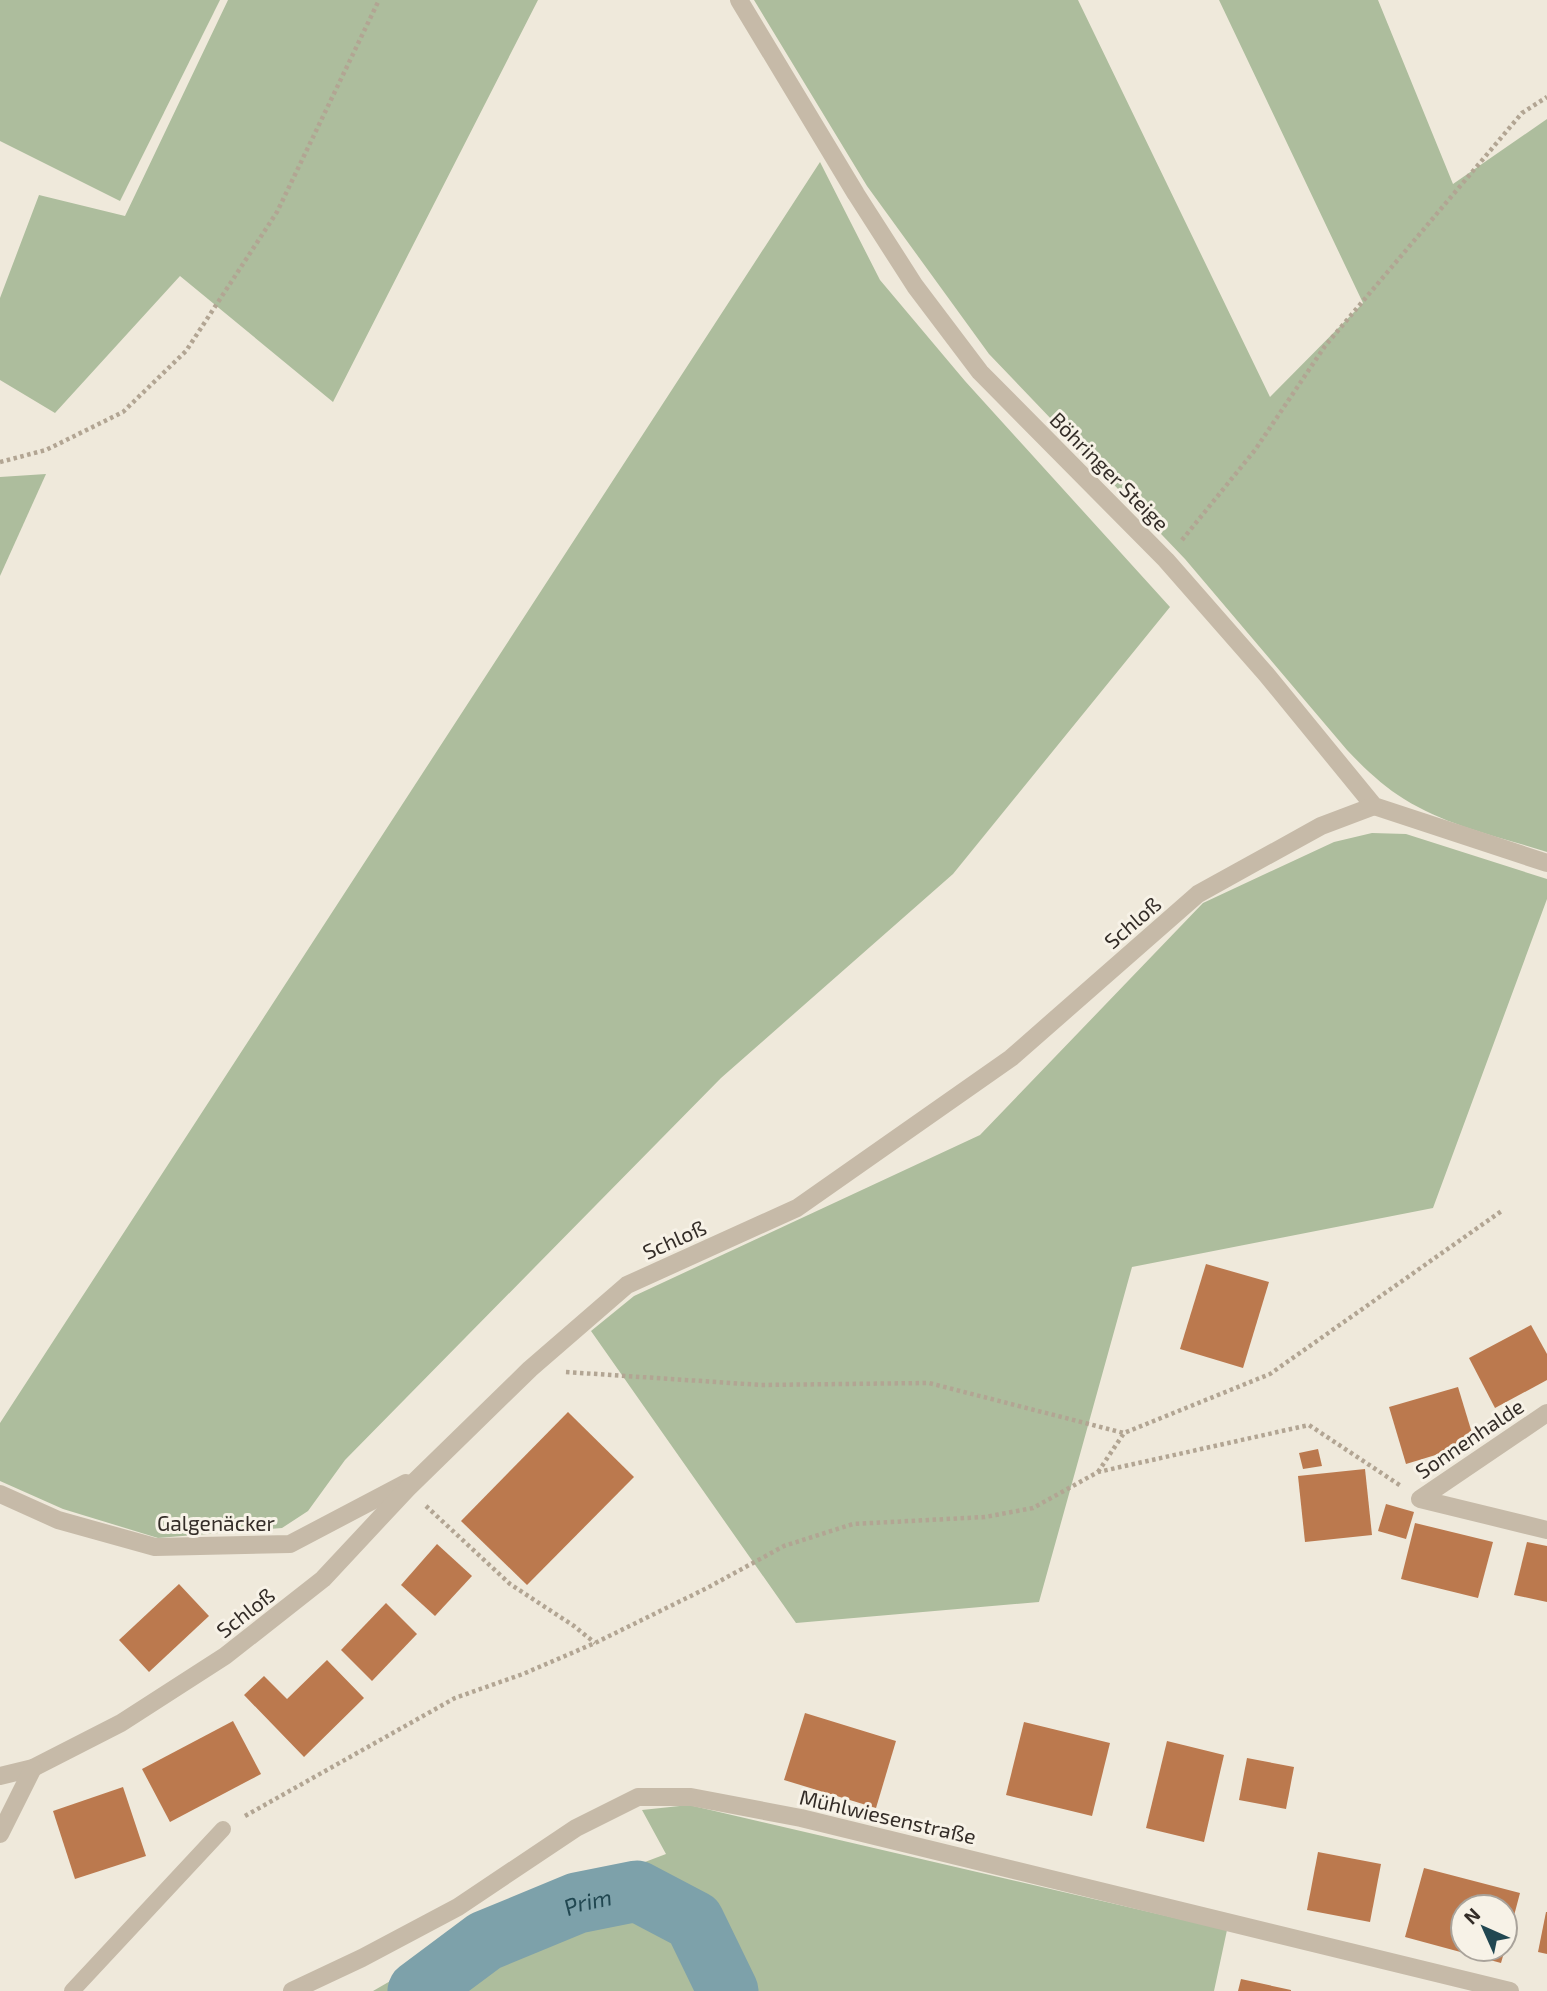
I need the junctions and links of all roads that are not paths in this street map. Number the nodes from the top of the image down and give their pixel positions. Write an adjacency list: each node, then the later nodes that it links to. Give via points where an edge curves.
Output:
1 (739, 0): 2 (street, Böhringer Steige, via 915,286 972,362 1166,560)
2 (1374, 806): 3 (street); 5 (street, Schloß, via 1321,826 1198,894 1000,1066 797,1208 627,1285 530,1369)
3 (1547, 863)
4 (1547, 1413): 7 (street, Sonnenhalde, via 1420,1499)
5 (425, 1474): 6 (street, Galgenäcker, via 290,1544 155,1547 58,1520); 8 (street, Schloß, via 323,1579 225,1656 121,1723)
6 (0, 1494)
7 (1547, 1530)
8 (33, 1768): 9 (street, Schloß); 11 (street)
9 (0, 1776)
10 (223, 1829): 12 (lane)
11 (0, 1834)
12 (72, 1991)
13 (292, 1991): 14 (street, Mühlwiesenstraße, via 458,1907 576,1828 638,1797 691,1797 801,1818)
14 (1510, 1991)

